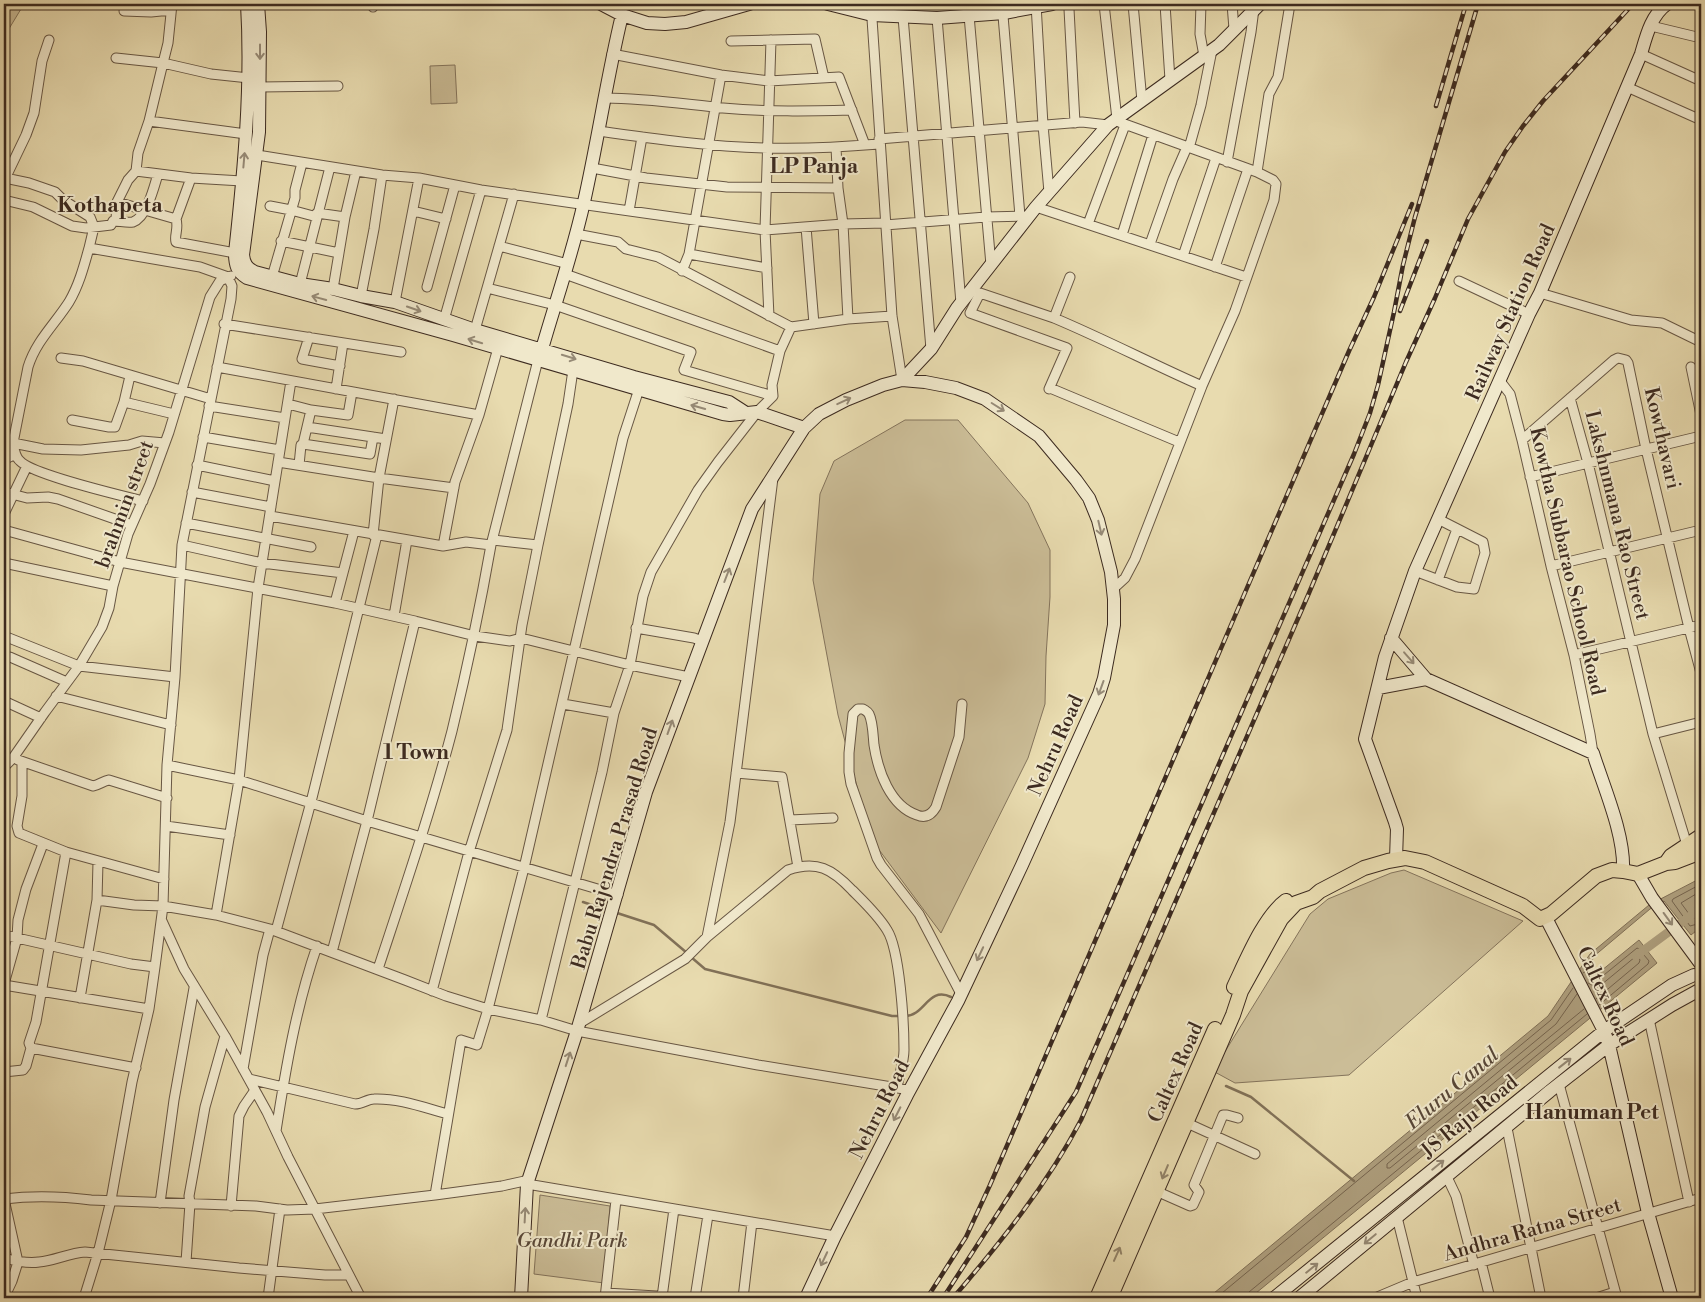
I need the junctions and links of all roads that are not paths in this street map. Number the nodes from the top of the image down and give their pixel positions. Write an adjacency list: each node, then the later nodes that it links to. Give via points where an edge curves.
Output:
1 (247, 4): 37 (street)
2 (258, 4): 43 (street, one-way to 43)
3 (601, 4): 22 (street)
4 (746, 4): 22 (street, via 686,22 666,24 647,23)
5 (836, 4): 19 (street)
6 (1052, 4): 14 (street)
7 (1104, 4): 53 (street)
8 (1133, 4): 46 (street)
9 (1165, 4): 39 (street)
10 (1201, 4): 31 (street, via 1200,34)
11 (1232, 4): 26 (street)
12 (1290, 4): 75 (street, via 1278,77 1269,94)
13 (1667, 4): 25 (street, Railway Station Road)
14 (1036, 5): 17 (street); 54 (street)
15 (1257, 6): 26 (street); 72 (street)
16 (172, 7): 21 (street, via 144,12); 35 (street)
17 (1003, 8): 20 (street); 55 (street)
18 (1069, 9): 52 (street)
19 (872, 10): 23 (street); 63 (street)
20 (969, 10): 24 (street); 56 (street)
21 (124, 11)
22 (622, 15): 32 (street)
23 (903, 17): 24 (street); 61 (street)
24 (937, 18): 58 (street)
25 (1650, 26): 27 (street); 33 (street, Railway Station Road)
26 (1234, 30): 31 (street)
27 (1701, 38)
28 (49, 40): 83 (street, via 42,61 34,113)
29 (771, 40): 30 (street); 38 (street, via 815,39); 40 (street)
30 (731, 41)
31 (1208, 53): 39 (street); 67 (street, via 1201,105)
32 (612, 54): 36 (street); 45 (street)
33 (1641, 54): 41 (street); 44 (street, Railway Station Road)
34 (116, 58): 35 (street)
35 (164, 63): 37 (street, via 211,74); 51 (street)
36 (721, 75): 40 (street); 47 (street)
37 (249, 78): 59 (street)
38 (824, 78): 40 (street); 48 (street, via 839,77)
39 (1170, 80): 46 (street)
40 (770, 81): 49 (street)
41 (1701, 81)
42 (338, 86): 43 (street)
43 (260, 87): 69 (street)
44 (1627, 87): 50 (street); 141 (street, Railway Station Road)
45 (605, 98): 47 (street, via 636,98); 57 (street)
46 (1142, 101): 53 (street)
47 (715, 107): 49 (street); 64 (street)
48 (852, 110): 49 (street); 65 (street)
49 (769, 111): 68 (street)
50 (1701, 120)
51 (149, 121): 59 (street); 76 (street, via 138,153)
52 (1075, 123): 53 (street); 54 (street)
53 (1117, 123): 60 (street); 90 (street); 112 (street)
54 (1043, 125): 55 (street); 90 (street)
55 (1012, 128): 56 (street); 100 (street)
56 (978, 130): 58 (street); 103 (street)
57 (599, 131): 62 (street); 74 (street)
58 (947, 133): 61 (street); 107 (street)
59 (246, 134): 84 (street, one-way to 59)
60 (1153, 135): 67 (street); 117 (street)
61 (914, 136): 63 (street); 109 (street)
62 (642, 137): 64 (street); 80 (street)
63 (879, 142): 65 (street); 111 (street)
64 (709, 144): 68 (street); 85 (street)
65 (865, 145): 66 (street)
66 (836, 147): 68 (street); 88 (street)
67 (1188, 147): 70 (street); 119 (street, via 1172,179)
68 (768, 148): 87 (street)
69 (257, 155): 71 (street); 133 (street, via 243,261 249,269)
70 (1216, 158): 72 (street); 126 (street)
71 (302, 162): 73 (street); 97 (street)
72 (1227, 162): 75 (street)
73 (330, 167): 77 (street); 101 (street)
74 (592, 168): 80 (street); 94 (street)
75 (1252, 170): 128 (street); 135 (street, via 1273,180 1276,190)
76 (136, 171): 78 (street); 93 (street)
77 (356, 171): 79 (street); 102 (street)
78 (158, 174): 81 (street); 96 (street)
79 (382, 175): 82 (street); 142 (street)
80 (636, 176): 85 (street); 99 (street)
81 (191, 178): 84 (street); 105 (street)
82 (420, 178): 86 (street); 98 (street)
83 (4, 179): 113 (street, via 56,192 90,217)
84 (242, 181): 123 (street)
85 (701, 184): 87 (street); 106 (street)
86 (455, 185): 89 (street); 104 (street)
87 (766, 188): 88 (street); 115 (street)
88 (838, 188): 110 (street)
89 (481, 190): 91 (street); 151 (street)
90 (1049, 192): 100 (street)
91 (514, 194): 94 (street); 120 (street)
92 (4, 200): 113 (street, via 33,207 72,226)
93 (117, 202): 96 (street); 108 (street, via 116,220)
94 (584, 205): 99 (street); 116 (street)
95 (270, 206): 97 (street)
96 (146, 209): 105 (street); 108 (street, via 132,222)
97 (291, 210): 101 (street); 118 (street)
98 (413, 211): 104 (street); 143 (street)
99 (629, 211): 106 (street)
100 (1028, 213): 103 (street); 112 (street); 127 (street)
101 (317, 215): 102 (street); 121 (street)
102 (345, 217): 124 (street)
103 (986, 217): 107 (street); 127 (street)
104 (446, 219): 137 (street)
105 (176, 220): 123 (street, via 176,242)
106 (695, 220): 115 (street); 125 (street)
107 (954, 220): 109 (street); 144 (street)
108 (113, 221): 113 (street, via 111,225)
109 (921, 222): 111 (street); 160 (street)
110 (843, 224): 111 (street); 114 (street); 150 (street)
111 (885, 224): 148 (street)
112 (1088, 224): 117 (street)
113 (94, 227): 122 (street)
114 (806, 227): 115 (street); 153 (street)
115 (765, 230): 129 (street)
116 (576, 234): 130 (street); 131 (street, via 618,242 626,249 658,256)
117 (1122, 235): 119 (street)
118 (282, 241): 121 (street); 133 (street)
119 (1150, 244): 126 (street)
120 (499, 246): 130 (street); 140 (street)
121 (310, 247): 124 (street); 138 (street)
122 (90, 248): 132 (street); 200 (street, via 70,300 32,354)
123 (234, 253): 132 (street)
124 (339, 253): 139 (street)
125 (689, 254): 129 (street); 131 (street)
126 (1183, 256): 128 (street)
127 (991, 265): 144 (street)
128 (1216, 267): 135 (street)
129 (767, 268): 147 (street)
130 (566, 269): 145 (street); 161 (street)
131 (682, 271): 147 (street)
132 (234, 275): 138 (street); 152 (street); 177 (street, brahmin street, via 220,281 210,296)
133 (272, 277): 138 (street)
134 (1070, 277): 149 (street)
135 (1246, 277): 174 (street, via 1235,311)
136 (1458, 282): 146 (street)
137 (427, 287)
138 (299, 288): 139 (street); 159 (street, one-way to 138)
139 (333, 288): 142 (street)
140 (487, 288): 145 (street); 155 (street)
141 (1540, 293): 146 (street, Railway Station Road); 157 (street, via 1632,320 1662,323)
142 (361, 296): 143 (street)
143 (394, 302): 151 (street, one-way to 151)
144 (961, 303): 160 (street)
145 (555, 305): 163 (street); 179 (street, via 691,352 684,370)
146 (1529, 314): 173 (street, Railway Station Road)
147 (769, 316): 154 (street)
148 (892, 316): 150 (street); 171 (street)
149 (1054, 318): 174 (street); 199 (street, via 980,293 970,313 1067,348 1050,388)
150 (848, 319): 153 (street)
151 (444, 320): 155 (street)
152 (224, 324): 156 (street); 167 (street)
153 (814, 324): 154 (street)
154 (791, 327): 161 (street)
155 (475, 330): 163 (street)
156 (309, 337): 158 (street); 166 (street, via 302,359)
157 (1701, 342)
158 (343, 343): 162 (street); 166 (street)
159 (498, 348): 163 (street); 188 (street)
160 (931, 349): 171 (street)
161 (780, 350): 179 (street, via 772,385)
162 (401, 352)
163 (540, 354): 169 (street); 186 (street, one-way to 186, via 729,402); 234 (street)
164 (60, 358): 170 (street, via 83,361)
165 (1622, 358): 180 (street, Kowtha Subbarao School Road, via 1614,360); 203 (street, Kowthavari, via 1628,363)
166 (340, 366): 175 (street)
167 (217, 367): 172 (street); 183 (street)
168 (1691, 367): 189 (street)
169 (573, 370): 176 (street); 236 (street)
170 (130, 376): 177 (street); 182 (street)
171 (902, 380): 193 (street, Nehru Road, one-way to 171, via 819,414 846,400); 250 (street, Nehru Road, one-way to 250, via 956,388 985,400 1039,436 1089,498 1098,520)
172 (291, 381): 175 (street); 184 (street)
173 (1500, 381): 198 (street, Kowtha Subbarao School Road, via 1510,394); 223 (street, Railway Station Road)
174 (1202, 386): 199 (street)
175 (336, 389): 178 (street)
176 (639, 389): 186 (street, one-way to 176, via 723,414); 264 (street, via 623,438)
177 (181, 391): 183 (street); 187 (street, brahmin street)
178 (352, 392): 181 (street); 185 (street, via 348,414)
179 (773, 396): 186 (street)
180 (1570, 398): 198 (street, Kowtha Subbarao School Road); 208 (street, Lakshnmana Rao Street)
181 (394, 400): 188 (street); 197 (street)
182 (124, 402): 187 (street); 191 (street, via 115,427)
183 (210, 402): 190 (street); 195 (street)
184 (288, 404): 185 (street); 190 (street)
185 (311, 410): 192 (street)
186 (751, 412): 193 (street); 256 (street, via 698,490 651,572)
187 (174, 414): 201 (street, brahmin street)
188 (479, 415): 216 (street)
189 (1701, 415)
190 (285, 418): 204 (street)
191 (72, 420)
192 (307, 427): 196 (street); 202 (street)
193 (804, 428): 212 (street, Babu Rajendra Prasad Road)
194 (1701, 436): 203 (street)
195 (203, 437): 204 (street); 209 (street)
196 (372, 437): 197 (street); 202 (street, via 370,454)
197 (386, 439): 214 (street)
198 (1522, 440): 213 (street, Kowtha Subbarao School Road)
199 (1179, 442): 250 (street, via 1135,559 1125,578)
200 (13, 443): 201 (street, via 43,449 81,450 130,446 142,441); 205 (street)
201 (165, 443): 220 (street, brahmin street)
202 (303, 444): 210 (street)
203 (1646, 449): 208 (street); 232 (street, Kowthavari)
204 (280, 450): 207 (street)
205 (15, 454): 206 (street); 211 (street)
206 (4, 460)
207 (278, 462): 210 (street); 215 (street)
208 (1588, 464): 213 (street); 239 (street, Lakshnmana Rao Street)
209 (198, 465): 215 (street); 218 (street)
210 (299, 465): 214 (street)
211 (27, 466): 219 (street); 220 (street)
212 (774, 473): 262 (street, Babu Rajendra Prasad Road, one-way to 212, via 752,509); 287 (street)
213 (1530, 477): 243 (street, Kowtha Subbarao School Road)
214 (379, 478): 216 (street); 230 (street)
215 (275, 481): 221 (street)
216 (454, 488): 237 (street)
217 (4, 492): 219 (street)
218 (192, 492): 221 (street); 224 (street)
219 (13, 494): 222 (street); 225 (street, via 58,499)
220 (143, 501): 225 (street, brahmin street)
221 (271, 512): 229 (street); 231 (street)
222 (4, 514)
223 (1438, 519): 226 (street); 244 (street, Railway Station Road)
224 (186, 523): 231 (street); 235 (street)
225 (132, 525): 240 (street, brahmin street)
226 (1457, 529): 247 (street); 247 (street, via 1483,542 1486,553 1474,589)
227 (4, 530): 240 (street)
228 (1701, 530): 232 (street)
229 (354, 531): 230 (street); 246 (street)
230 (375, 535): 233 (street); 252 (street)
231 (266, 538): 238 (street); 242 (street)
232 (1668, 538): 239 (street); 257 (street, Kowthavari)
233 (408, 540): 237 (street); 253 (street)
234 (492, 543): 236 (street); 237 (street, via 466,542); 259 (street)
235 (182, 545): 242 (street); 245 (street)
236 (538, 545): 260 (street)
237 (443, 546)
238 (311, 547)
239 (1610, 552): 243 (street); 263 (street, Lakshnmana Rao Street)
240 (120, 562): 245 (street); 248 (street, brahmin street)
241 (4, 563): 248 (street)
242 (262, 563): 246 (street); 249 (street)
243 (1551, 566): 265 (street, Kowtha Subbarao School Road)
244 (1415, 571): 247 (street); 261 (street, Railway Station Road)
245 (180, 572): 249 (street); 270 (street)
246 (343, 572): 251 (street)
247 (1438, 580)
248 (113, 586): 268 (street, brahmin street, via 110,608 102,627)
249 (258, 588): 251 (street); 288 (street)
250 (1113, 589): 336 (street, Nehru Road, one-way to 336, via 1114,625 1099,694)
251 (336, 603): 252 (street)
252 (358, 609): 253 (street); 290 (street)
253 (394, 616): 254 (street)
254 (415, 621): 259 (street); 293 (street)
255 (1701, 625): 257 (street)
256 (636, 628): 262 (street); 267 (street)
257 (1689, 628): 263 (street); 269 (street, Kowthavari)
258 (4, 636): 268 (street)
259 (475, 636): 260 (street, via 510,641); 297 (street)
260 (521, 638): 264 (street); 301 (street, via 507,730)
261 (1391, 638): 272 (street, one-way to 272); 274 (street, Railway Station Road)
262 (702, 641): 271 (street, Babu Rajendra Prasad Road)
263 (1632, 642): 265 (street); 283 (street, Lakshnmana Rao Street)
264 (574, 651): 267 (street); 277 (street)
265 (1574, 655): 284 (street, Kowtha Subbarao School Road)
266 (10, 657): 273 (street)
267 (630, 665): 271 (street); 279 (street)
268 (79, 666): 270 (street); 273 (street, brahmin street)
269 (1701, 673)
270 (175, 677): 282 (street)
271 (689, 677): 313 (street, Babu Rajendra Prasad Road, one-way to 271, via 646,792)
272 (1426, 679): 274 (street); 284 (street)
273 (67, 682): 275 (street, brahmin street)
274 (1378, 688): 303 (street, Railway Station Road, via 1365,739 1397,829)
275 (56, 696): 280 (street, brahmin street); 282 (street)
276 (4, 701): 280 (street)
277 (563, 704): 279 (street); 307 (street)
278 (962, 704): 336 (street, via 957,746 932,813 917,816 891,793 878,763 870,715 863,709 853,714 849,772 877,858 919,914)
279 (614, 713): 311 (street)
280 (41, 718): 285 (street, brahmin street)
281 (1701, 722): 283 (street)
282 (171, 725): 286 (street)
283 (1653, 734): 299 (street, Lakshnmana Rao Street)
284 (1593, 754): 308 (street, via 1620,838)
285 (10, 762): 289 (street, via 93,786 110,780); 298 (street, via 22,796 17,831)
286 (167, 765): 288 (street); 289 (street)
287 (736, 773): 292 (street, via 782,777); 322 (street, via 730,822)
288 (239, 780): 290 (street); 295 (street)
289 (167, 798): 294 (street)
290 (311, 802): 293 (street); 319 (street)
291 (833, 818): 292 (street)
292 (790, 820): 306 (street)
293 (367, 821): 297 (street); 325 (street)
294 (166, 826): 295 (street); 310 (street)
295 (230, 835): 316 (street)
296 (1701, 836): 299 (main road)
297 (422, 837): 301 (street); 329 (street)
298 (43, 844): 300 (street); 321 (street, via 26,889)
299 (1687, 845): 305 (main road)
300 (66, 852): 304 (street); 323 (street)
301 (469, 852): 307 (street); 334 (street)
302 (1701, 852): 305 (main road)
303 (1396, 859): 312 (main road, Caltex Road, via 1364,868); 317 (main road, Caltex Road, via 1425,862 1532,912 1540,919)
304 (98, 862): 310 (street); 314 (street)
305 (1666, 863): 309 (main road)
306 (798, 867): 322 (street, via 788,870); 353 (street, via 828,868 888,931 899,972)
307 (524, 868): 311 (street); 339 (street)
308 (1623, 871): 309 (main road); 317 (main road, via 1612,870 1596,876)
309 (1638, 874): 327 (street, one-way to 327)
310 (164, 879): 315 (street)
311 (575, 882): 313 (street); 341 (street)
312 (1320, 891): 357 (main road, Caltex Road, via 1296,903 1281,918 1241,991); 405 (main road, Caltex Road, one-way to 312, via 1246,960 1277,909 1299,895)
313 (618, 895): 342 (street, Babu Rajendra Prasad Road)
314 (97, 900): 315 (street); 326 (street)
315 (163, 906): 316 (street); 318 (street)
316 (216, 915): 319 (street)
317 (1546, 918): 343 (street, Caltex Road)
318 (162, 921): 328 (street); 332 (street)
319 (273, 930): 324 (street); 348 (street, via 262,955)
320 (4, 936): 321 (street)
321 (17, 938): 323 (street); 331 (street)
322 (707, 938): 342 (street, via 685,959)
323 (50, 945): 326 (street); 335 (street)
324 (317, 946): 325 (street); 352 (street, via 294,1023)
325 (332, 952): 329 (street)
326 (88, 954): 328 (street); 337 (street)
327 (1701, 963): 330 (street)
328 (155, 967): 338 (street)
329 (378, 969): 334 (street)
330 (1694, 975): 333 (street); 343 (street, JS Raju Road, via 1672,985)
331 (4, 985): 335 (street)
332 (194, 988): 344 (street); 371 (street)
333 (1701, 988): 340 (street, JS Raju Road)
334 (432, 991): 339 (street)
335 (41, 992): 337 (street); 346 (street, via 29,1043)
336 (961, 994): 353 (street, Nehru Road)
337 (80, 998): 338 (street)
338 (148, 1009): 347 (street)
339 (488, 1009): 341 (street); 355 (street, via 477,1045 462,1040)
340 (1649, 1019): 345 (street, JS Raju Road); 370 (street)
341 (541, 1020): 342 (street)
342 (578, 1028): 353 (street, via 758,1065); 363 (street, Babu Rajendra Prasad Road, one-way to 342)
343 (1604, 1031): 345 (street, Caltex Road); 394 (street, JS Raju Road, one-way to 343)
344 (225, 1036): 348 (street); 372 (street, via 205,1107)
345 (1609, 1045): 351 (street, JS Raju Road); 377 (street, Caltex Road)
346 (31, 1048): 347 (street); 349 (street, via 23,1070)
347 (136, 1068): 368 (street)
348 (243, 1069): 350 (street)
349 (4, 1072)
350 (249, 1079): 352 (street); 354 (street)
351 (1560, 1084): 358 (street, JS Raju Road); 381 (street)
352 (283, 1087): 355 (street, via 356,1104 372,1098 391,1100); 359 (street)
353 (903, 1089): 382 (street, Nehru Road, one-way to 382)
354 (255, 1090): 359 (street); 373 (street, via 239,1116)
355 (448, 1114): 365 (street)
356 (1238, 1118): 360 (street, via 1225,1114)
357 (1187, 1123): 360 (street); 364 (main road, Caltex Road, one-way to 364)
358 (1507, 1128): 362 (street, JS Raju Road); 383 (street)
359 (276, 1132): 375 (street)
360 (1214, 1135): 361 (street); 364 (street, via 1194,1185 1199,1192 1193,1206)
361 (1255, 1154)
362 (1446, 1177): 379 (street, JS Raju Road); 388 (street, via 1456,1196)
363 (528, 1182): 365 (street); 369 (street); 400 (street, Babu Rajendra Prasad Road, one-way to 363)
364 (1156, 1191): 406 (main road, Caltex Road)
365 (435, 1195): 375 (street)
366 (1701, 1198): 370 (street, Andhra Ratna Street)
367 (4, 1199): 368 (street, via 35,1196); 386 (street)
368 (111, 1200): 371 (street); 384 (street)
369 (616, 1200): 376 (street); 393 (street)
370 (1689, 1202): 377 (street, Andhra Ratna Street)
371 (160, 1203): 372 (street)
372 (190, 1203): 373 (street); 387 (street)
373 (230, 1206): 374 (street)
374 (280, 1209): 375 (street); 389 (street)
375 (315, 1209): 390 (street)
376 (674, 1209): 378 (street); 395 (street)
377 (1648, 1213): 381 (street, Andhra Ratna Street); 413 (street, Caltex Road)
378 (708, 1215): 380 (street); 402 (street)
379 (1397, 1217): 391 (street); 407 (street, JS Raju Road, one-way to 407)
380 (752, 1222): 382 (street); 403 (street)
381 (1597, 1228): 383 (street, Andhra Ratna Street); 392 (street)
382 (836, 1236): 404 (street, Nehru Road, one-way to 404)
383 (1530, 1248): 388 (street, Andhra Ratna Street); 411 (street)
384 (98, 1253): 386 (street, via 72,1253 40,1262); 387 (street); 397 (street)
385 (4, 1258): 386 (street)
386 (18, 1262): 396 (street)
387 (186, 1262): 389 (street)
388 (1478, 1263): 391 (street, Andhra Ratna Street); 410 (street)
389 (272, 1270): 390 (street); 398 (street)
390 (349, 1275): 399 (street)
391 (1413, 1282): 408 (street, Andhra Ratna Street); 409 (street)
392 (1616, 1295): 412 (street)
393 (606, 1296): 395 (street)
394 (1281, 1296)
395 (662, 1297): 401 (street)
396 (4, 1298)
397 (84, 1298)
398 (268, 1298)
399 (361, 1298)
400 (521, 1298)
401 (690, 1298)
402 (695, 1298)
403 (743, 1298)
404 (806, 1298)
405 (1097, 1298)
406 (1110, 1298)
407 (1299, 1298)
408 (1375, 1298)
409 (1417, 1298)
410 (1490, 1298)
411 (1541, 1298)
412 (1596, 1298)
413 (1672, 1298)

